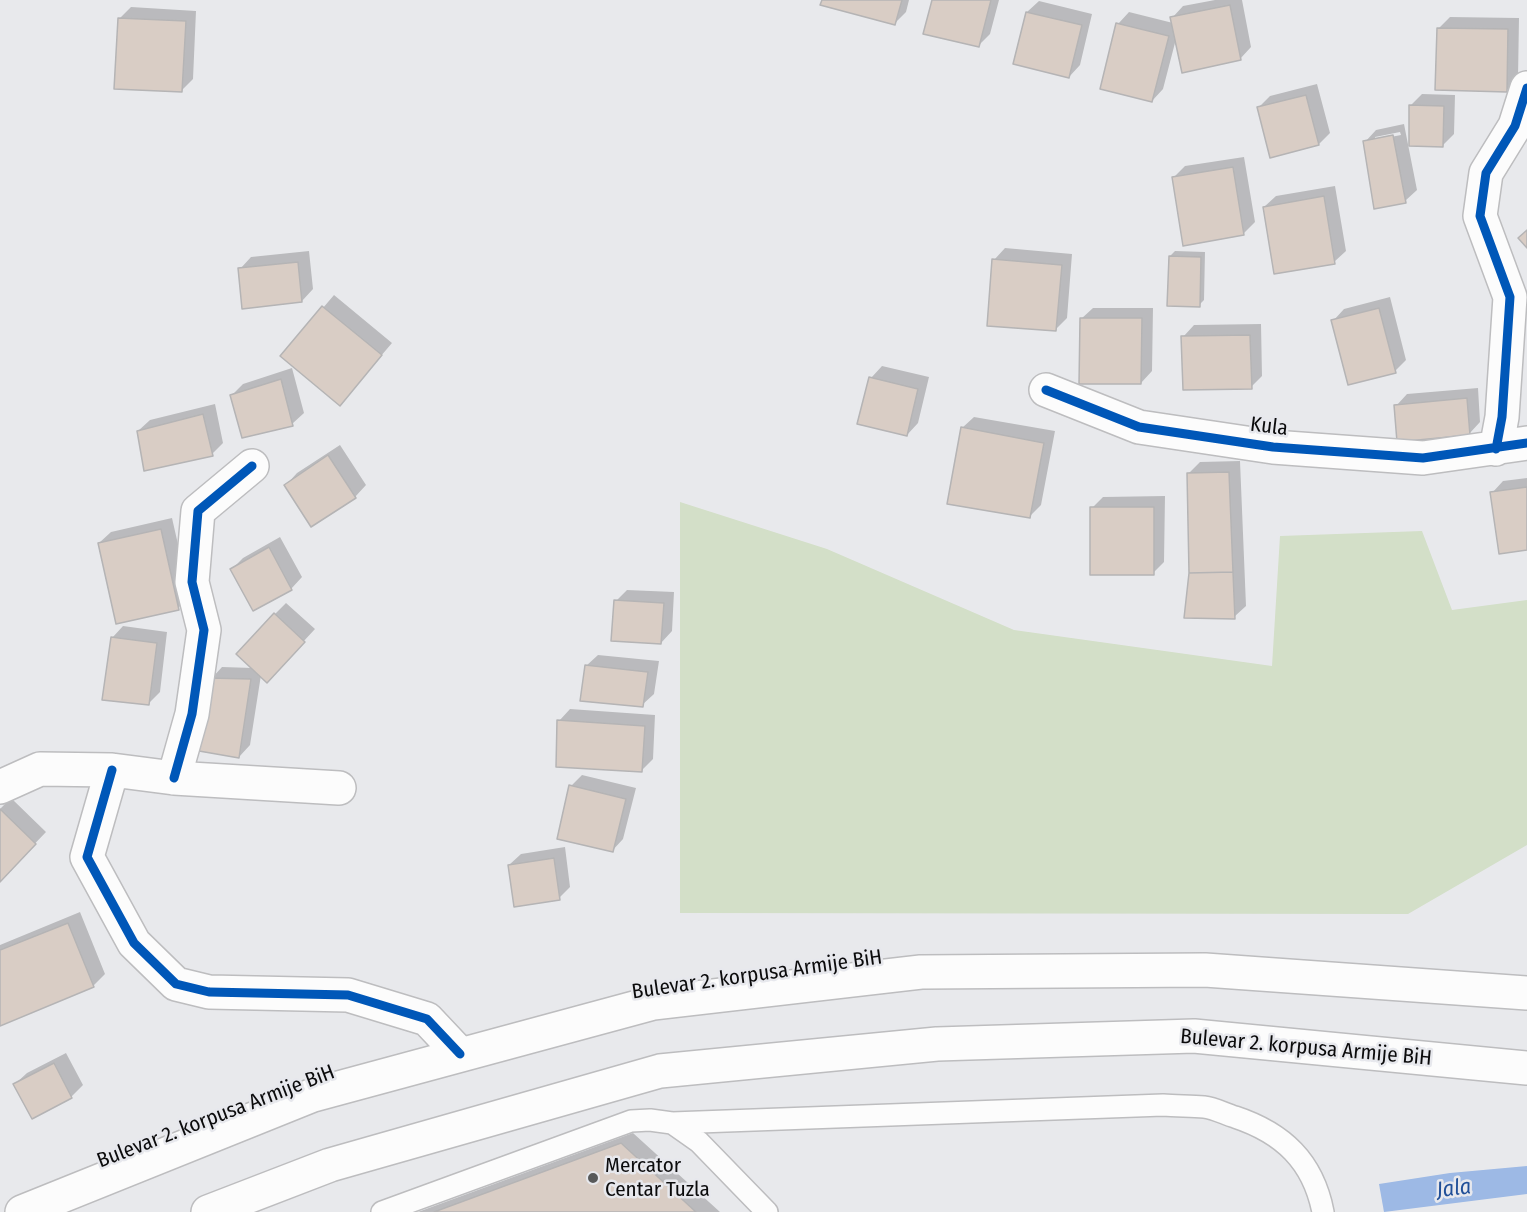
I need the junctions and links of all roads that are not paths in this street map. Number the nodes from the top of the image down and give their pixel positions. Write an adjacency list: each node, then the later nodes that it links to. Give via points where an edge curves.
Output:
1 (1527, 88): 4 (main road, via 1515,126 1486,173 1480,216 1510,297 1502,417)
2 (1046, 390): 4 (main road, Kula, via 1139,427 1273,447 1423,458)
3 (1527, 443): 4 (main road, Kula)
4 (1496, 449)
5 (252, 466): 7 (main road, via 198,511 192,582 204,630 192,714)
6 (112, 770): 7 (main road); 8 (main road, via 40,769); 11 (main road, via 87,857 134,943 176,984 209,992 348,995 427,1019)
7 (174, 778): 9 (main road)
8 (0, 787)
9 (339, 788)
10 (1527, 993): 11 (main road, Bulevar 2. korpusa Armije BiH, via 1205,970 921,972 653,1003)
11 (460, 1054): 14 (main road, Bulevar 2. korpusa Armije BiH, via 313,1095)
12 (1527, 1068): 15 (main road, Bulevar 2. korpusa Armije BiH, via 1194,1036 937,1044 660,1071 330,1165)
13 (672, 1123): 16 (lane, via 631,1121); 17 (lane, via 699,1142); 18 (lane, via 1162,1105 1206,1107 1251,1122 1279,1137 1300,1158 1319,1188)
14 (22, 1212)
15 (208, 1212)
16 (382, 1212)
17 (767, 1212)
18 (1323, 1212)

